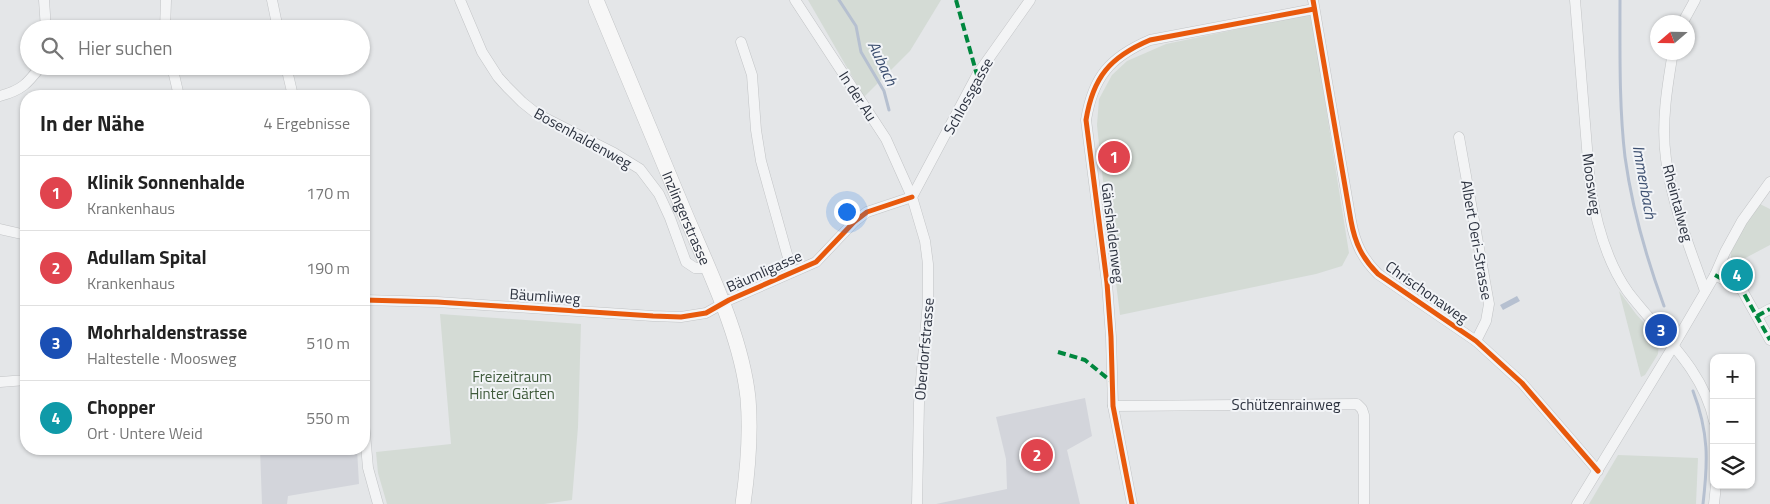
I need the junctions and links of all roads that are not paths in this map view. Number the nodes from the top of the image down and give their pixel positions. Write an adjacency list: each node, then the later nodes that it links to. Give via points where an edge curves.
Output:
1 (44, 0): 12 (street)
2 (166, 0): 13 (street)
3 (272, 0): 14 (street)
4 (460, 0): 28 (street, Bosenhaldenweg, via 482,52 507,87 537,114 614,153 640,170 659,194 686,262 695,268)
5 (596, 0): 28 (street, Inzlingerstrasse)
6 (795, 0): 25 (street, In der Au, via 886,139)
7 (1030, 0): 25 (street, Schlossgasse, via 977,75)
8 (1574, 0): 38 (street, Moosweg, via 1590,185 1602,239 1627,290)
9 (1695, 0): 11 (street)
10 (1313, 4): 37 (street, Chrischonaweg, via 1351,221 1360,252 1378,274); 41 (street, Gänshaldenweg, via 1150,40 1113,61 1101,76 1089,101 1086,120 1107,283)
11 (1688, 15)
12 (45, 20)
13 (165, 20)
14 (276, 20)
15 (742, 42): 29 (street, via 752,75 761,161)
16 (1672, 60): 31 (street, Rheintalweg, via 1665,157 1678,216)
17 (34, 75): 22 (street, via 28,84)
18 (174, 75): 20 (street)
19 (288, 75): 21 (street)
20 (178, 90)
21 (292, 90)
22 (0, 96)
23 (1459, 137): 37 (street, Albert Oeri-Strasse, via 1488,304 1486,321)
24 (1770, 182): 30 (street, via 1742,221)
25 (912, 197): 29 (street, Bäumligasse, via 867,212 816,262); 48 (street, Oberdorfstrasse, via 925,241 929,285 919,403)
26 (0, 229): 27 (street)
27 (20, 234)
28 (708, 268): 33 (street, Inzlingerstrasse)
29 (792, 272): 33 (street, Bäumligasse)
30 (1715, 275): 31 (street); 35 (street, via 1742,290)
31 (1705, 291): 38 (street)
32 (370, 300): 33 (street, Bäumliweg, via 681,317 706,312)
33 (722, 304): 47 (street, Inzlingerstrasse, via 737,346 748,399)
34 (1770, 309): 35 (street)
35 (1757, 316): 36 (street)
36 (1770, 340)
37 (1476, 341): 44 (street, Chrischonaweg, via 1522,382)
38 (1674, 345): 42 (street, Moosweg, via 1703,390); 44 (street)
39 (20, 380): 40 (street)
40 (0, 382)
41 (1113, 406): 49 (street, Gänshaldenweg); 50 (street, Schützenrainweg, via 1357,404 1364,416)
42 (1710, 407)
43 (367, 455): 46 (street)
44 (1598, 471): 51 (street)
45 (1716, 489): 52 (street)
46 (378, 504)
47 (744, 504)
48 (917, 504)
49 (1132, 504)
50 (1364, 504)
51 (1577, 504)
52 (1714, 504)

